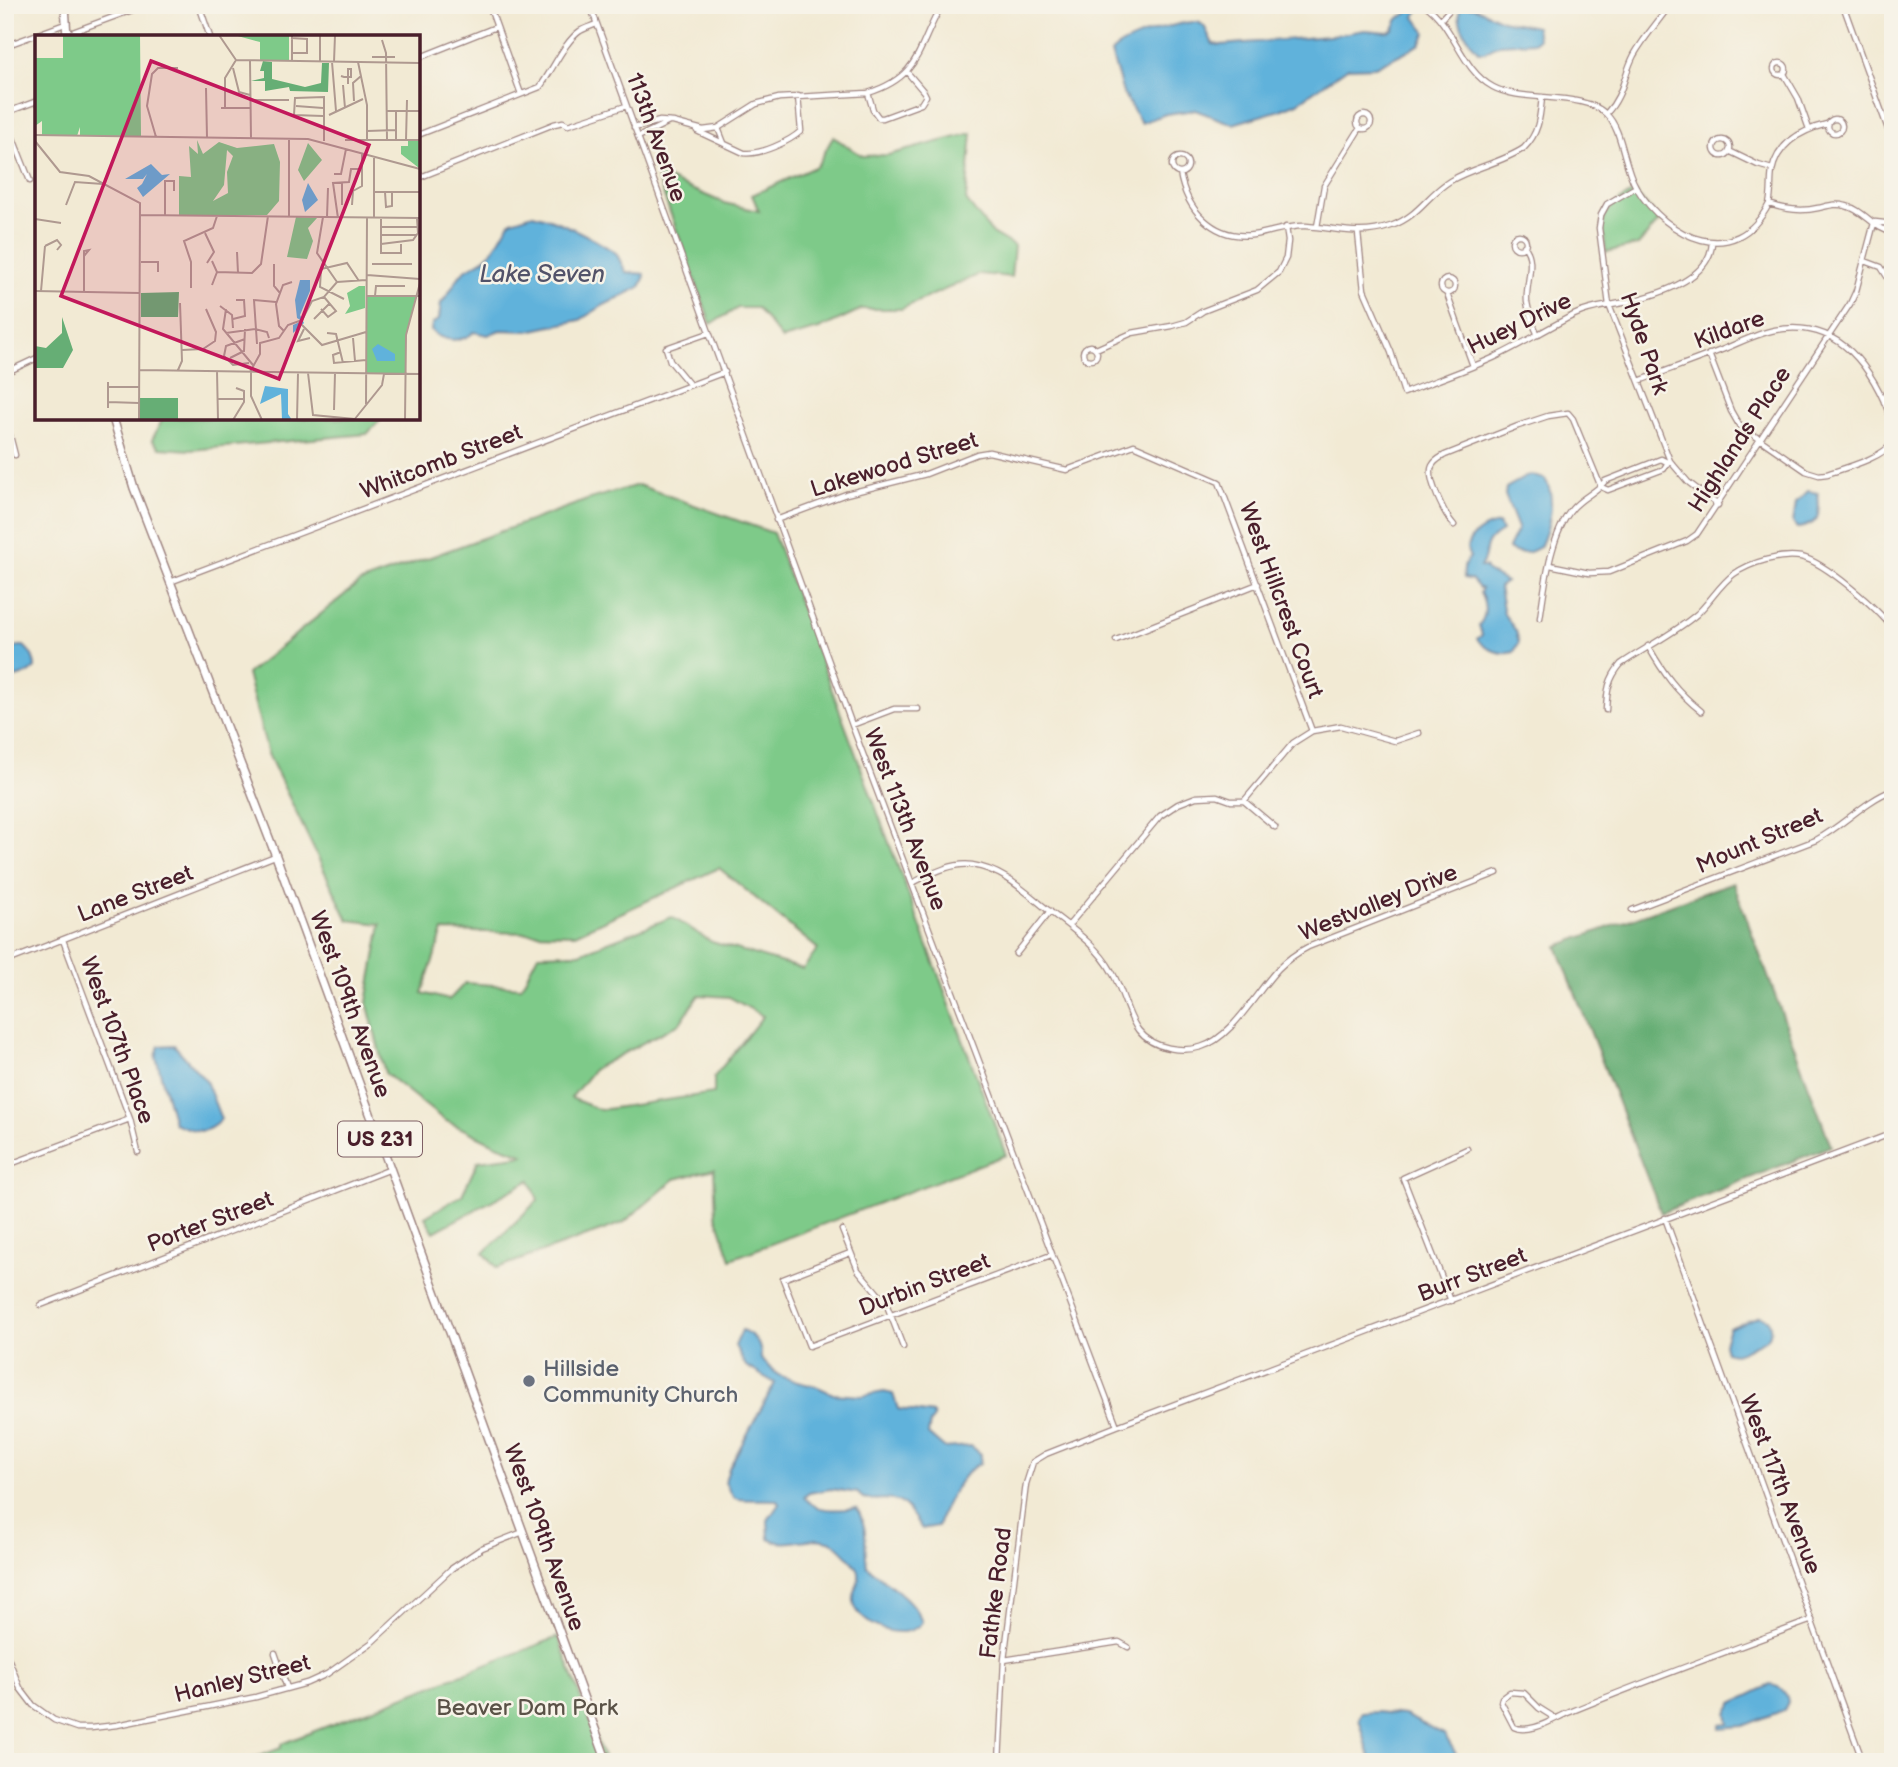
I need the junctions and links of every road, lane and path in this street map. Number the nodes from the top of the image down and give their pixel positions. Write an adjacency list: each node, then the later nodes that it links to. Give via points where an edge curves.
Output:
1 (65, 5): 14 (main road)
2 (145, 5): 19 (street)
3 (199, 5): 20 (street)
4 (489, 5): 16 (street)
5 (590, 5): 15 (street, 113th Avenue)
6 (942, 5): 23 (street)
7 (1021, 5): 8 (street)
8 (1030, 5)
9 (1670, 5): 31 (street, via 1642,42 1620,96)
10 (1843, 5): 43 (street)
11 (1427, 6): 13 (street)
12 (1453, 6): 13 (street)
13 (1441, 19): 28 (street, via 1483,79 1502,90)
14 (66, 24): 18 (street); 19 (main road)
15 (596, 24): 26 (street, via 580,31 568,44 540,87); 30 (street, 113th Avenue)
16 (496, 27): 22 (street); 26 (street)
17 (35, 35): 21 (street)
18 (36, 35)
19 (67, 35)
20 (209, 35)
21 (5, 46)
22 (420, 57)
23 (907, 72): 25 (street); 25 (street, via 926,96 921,104 879,118)
24 (1784, 74): 39 (street)
25 (868, 93): 27 (street)
26 (521, 94): 40 (street)
27 (798, 96): 37 (street, via 756,104); 42 (street, via 801,131 795,137 750,153)
28 (1542, 97): 31 (street, via 1585,103); 57 (street, via 1538,125 1524,148 1451,181 1405,221)
29 (35, 102): 32 (street)
30 (626, 106): 35 (street, 113th Avenue); 47 (street, via 568,125 554,124)
31 (1606, 114): 49 (street, via 1616,128)
32 (5, 116): 48 (street)
33 (670, 122): 35 (street); 36 (street); 41 (street)
34 (1827, 124): 39 (street)
35 (635, 128): 41 (street, 113th Avenue)
36 (690, 128): 37 (street); 42 (street)
37 (718, 128): 42 (street)
38 (1360, 128): 55 (street, via 1324,186)
39 (1809, 129): 45 (street, via 1788,142)
40 (420, 134)
41 (638, 137): 51 (street, 113th Avenue)
42 (724, 144)
43 (1893, 144)
44 (1729, 151): 45 (street)
45 (1772, 169): 50 (street)
46 (1180, 173): 54 (street, via 1192,208 1221,232 1250,236)
47 (420, 177)
48 (30, 181)
49 (1636, 187): 58 (street, via 1678,229); 63 (street, Hyde Park, via 1607,204 1601,215)
50 (1769, 204): 52 (street, via 1799,211 1848,206); 58 (street, via 1742,236)
51 (670, 222): 64 (street, West 113th Avenue)
52 (1874, 222): 53 (street); 56 (street); 60 (street, Highlands Place)
53 (1893, 225)
54 (1286, 227): 55 (street); 67 (street, via 1286,258 1279,272 1257,290 1186,322 1132,333)
55 (1317, 227): 57 (street)
56 (1893, 232)
57 (1359, 233): 70 (street, Huey Drive, via 1364,290 1404,393)
58 (1712, 243): 63 (street, Huey Drive, via 1712,254 1703,268 1684,281)
59 (1524, 246): 65 (street, via 1530,257 1528,306)
60 (1865, 261): 61 (street, via 1881,267); 66 (street, Highlands Place, via 1856,291)
61 (1893, 286)
62 (1447, 293): 70 (street)
63 (1609, 305): 65 (street, Huey Drive, via 1575,314); 73 (street, Hyde Park)
64 (709, 333): 71 (street, West 113th Avenue); 74 (street, via 666,348 670,361)
65 (1538, 335): 70 (street, Huey Drive)
66 (1828, 336): 68 (street, Kildare, via 1775,330); 76 (street, Kildare, via 1860,360); 80 (street, Highlands Place)
67 (1096, 349)
68 (1710, 354): 73 (street, Kildare); 80 (street, via 1735,419)
69 (35, 359): 72 (street)
70 (1473, 366)
71 (724, 372): 74 (street, Whitcomb Street); 87 (street, West 113th Avenue)
72 (5, 373)
73 (1639, 381): 83 (street, Hyde Park)
74 (690, 385): 90 (street, Whitcomb Street)
75 (1893, 398): 76 (street)
76 (1884, 402): 79 (street, Kildare)
77 (5, 416): 82 (street)
78 (114, 420): 90 (main road, West 109th Avenue / US 231)
79 (1893, 424)
80 (1760, 441): 81 (street, via 1819,475 1880,454); 86 (street, Highlands Place)
81 (1893, 442)
82 (15, 455)
83 (1668, 462): 85 (street, via 1661,459 1605,481); 85 (street, via 1664,469 1630,482 1608,490); 86 (street, Hyde Park)
84 (1220, 482): 87 (street, Lakewood Street, via 1134,446 1067,470 989,452); 91 (street, West Hillcrest Court)
85 (1601, 487): 88 (street, via 1573,419 1568,413 1548,416 1445,454 1433,464 1433,481 1445,515); 89 (street, via 1586,495 1565,518)
86 (1718, 505): 89 (street, Highlands Place, via 1698,534 1629,566 1589,573)
87 (776, 520): 99 (street, West 113th Avenue)
88 (1454, 525)
89 (1550, 565): 92 (street)
90 (169, 582): 105 (main road, West 109th Avenue / US 231)
91 (1258, 584): 94 (street); 100 (street, West Hillcrest Court)
92 (1540, 618)
93 (1893, 629): 95 (street, via 1821,565 1778,557 1732,575 1698,613)
94 (1116, 640)
95 (1648, 646): 97 (street, via 1612,675); 98 (street, via 1666,678)
96 (918, 709): 99 (street, via 894,709)
97 (1606, 710)
98 (1701, 711)
99 (852, 724): 107 (street, West 113th Avenue)
100 (1312, 731): 101 (street, via 1341,726 1395,741); 103 (street, via 1293,743)
101 (1419, 733)
102 (1893, 790): 108 (street, Mount Street, via 1816,840)
103 (1244, 802): 104 (street); 110 (street, via 1196,797 1160,816)
104 (1275, 827)
105 (276, 856): 111 (street, Lane Street); 119 (main road, West 109th Avenue / US 231)
106 (1497, 873): 110 (street, Westvalley Drive, via 1301,951 1278,969 1215,1042 1199,1048 1178,1050 1148,1041 1130,1017 1112,972)
107 (912, 883): 109 (street, Westvalley Drive, via 969,864 1014,881); 123 (street, West 113th Avenue)
108 (1632, 910)
109 (1050, 911): 110 (street, Westvalley Drive); 112 (street)
110 (1069, 925)
111 (63, 940): 113 (street, Lane Street); 114 (street, West 107th Place)
112 (1016, 954)
113 (5, 962)
114 (130, 1119): 117 (street, West 107th Place); 118 (street)
115 (1893, 1133): 120 (street, Burr Street)
116 (1466, 1149): 124 (street, via 1403,1178)
117 (138, 1152)
118 (5, 1166)
119 (391, 1169): 125 (street, Porter Street); 130 (main road, West 109th Avenue / US 231)
120 (1665, 1218): 124 (street, Burr Street); 131 (street, West 117th Avenue)
121 (842, 1230): 122 (street)
122 (850, 1253): 126 (street); 126 (street, Durbin Street, via 783,1279 809,1346)
123 (1051, 1255): 126 (street, Durbin Street); 128 (street, West 113th Avenue)
124 (1451, 1301): 128 (street, Burr Street)
125 (41, 1305)
126 (891, 1315): 127 (street)
127 (903, 1347)
128 (1117, 1426): 129 (street, Burr Street)
129 (1063, 1448): 135 (street, Fathke Road, via 1033,1462 1029,1474)
130 (523, 1532): 136 (street, Hanley Street, via 482,1548 451,1569 355,1656 327,1674); 138 (main road, West 109th Avenue / US 231)
131 (1812, 1620): 137 (street); 140 (street, West 117th Avenue)
132 (1128, 1647): 135 (street, via 1119,1642)
133 (5, 1650): 136 (street, Hanley Street, via 20,1688 33,1705 54,1720 77,1728 117,1725)
134 (275, 1653): 136 (street)
135 (1004, 1660): 139 (street, Fathke Road)
136 (287, 1688)
137 (1555, 1718): 137 (street, via 1524,1693 1510,1692 1502,1698 1514,1727 1520,1730)
138 (607, 1762)
139 (999, 1762)
140 (1863, 1762)

